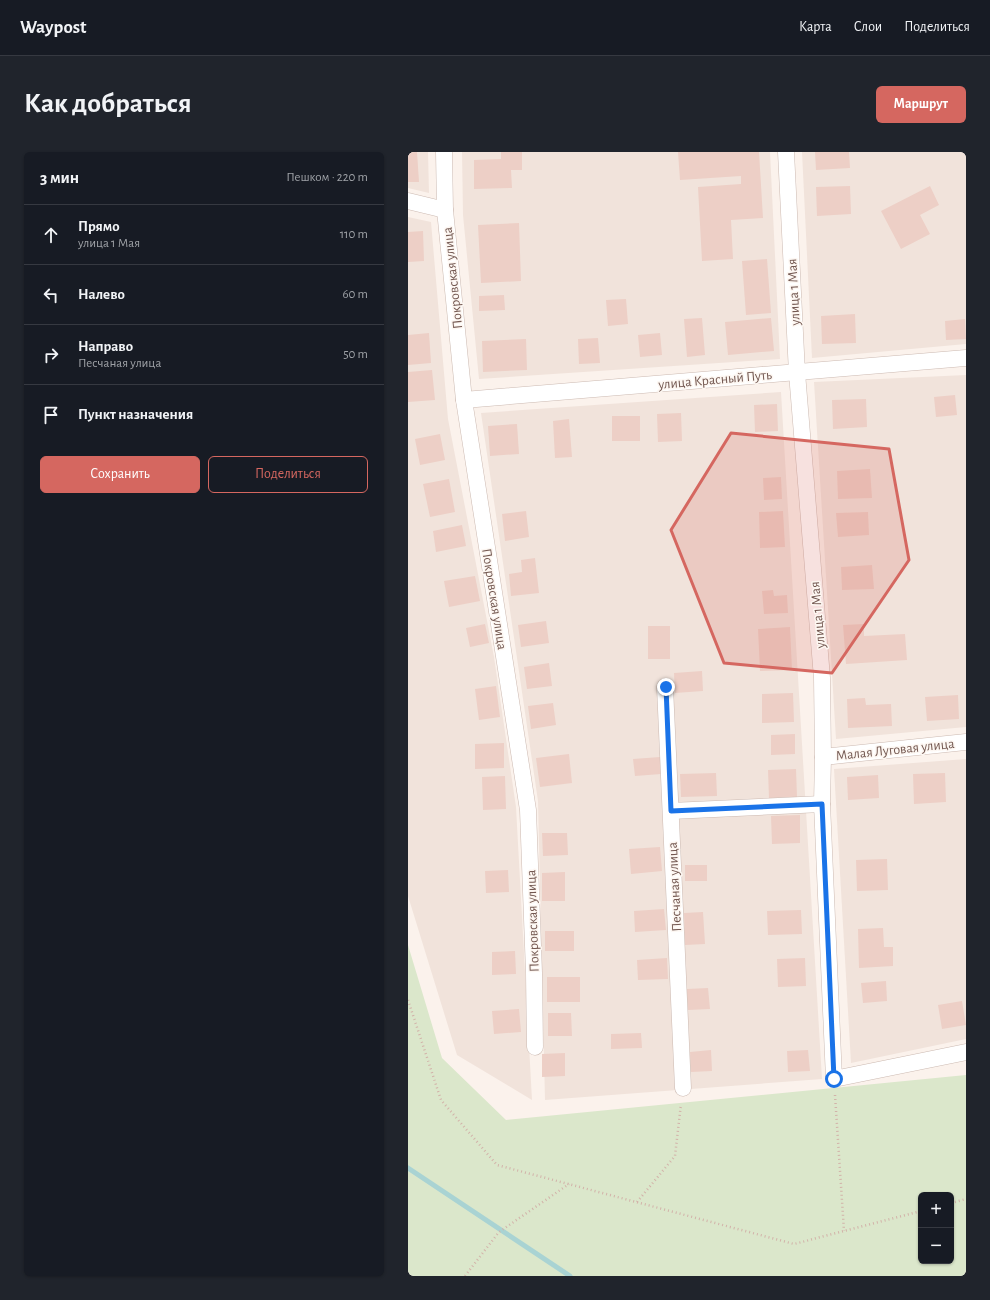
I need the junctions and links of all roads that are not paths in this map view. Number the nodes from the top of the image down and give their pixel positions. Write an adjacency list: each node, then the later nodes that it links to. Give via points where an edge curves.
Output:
1 (444, 152): 4 (street, Покровская улица)
2 (786, 152): 6 (street, улица 1 Мая)
3 (408, 201): 4 (street)
4 (445, 210): 7 (street, Покровская улица)
5 (966, 358): 6 (street, улица Красный Путь)
6 (797, 373): 7 (street, улица Красный Путь); 10 (street, улица 1 Мая, via 822,678)
7 (464, 400): 13 (street, Покровская улица, via 528,810)
8 (666, 687): 12 (street, Песчаная улица)
9 (966, 742): 10 (street, Малая Луговая улица)
10 (823, 757): 11 (street, улица 1 Мая)
11 (822, 804): 12 (street); 14 (street, улица 1 Мая, via 834,1079)
12 (671, 811): 15 (street, Песчаная улица)
13 (535, 1047)
14 (966, 1052)
15 (683, 1088)

